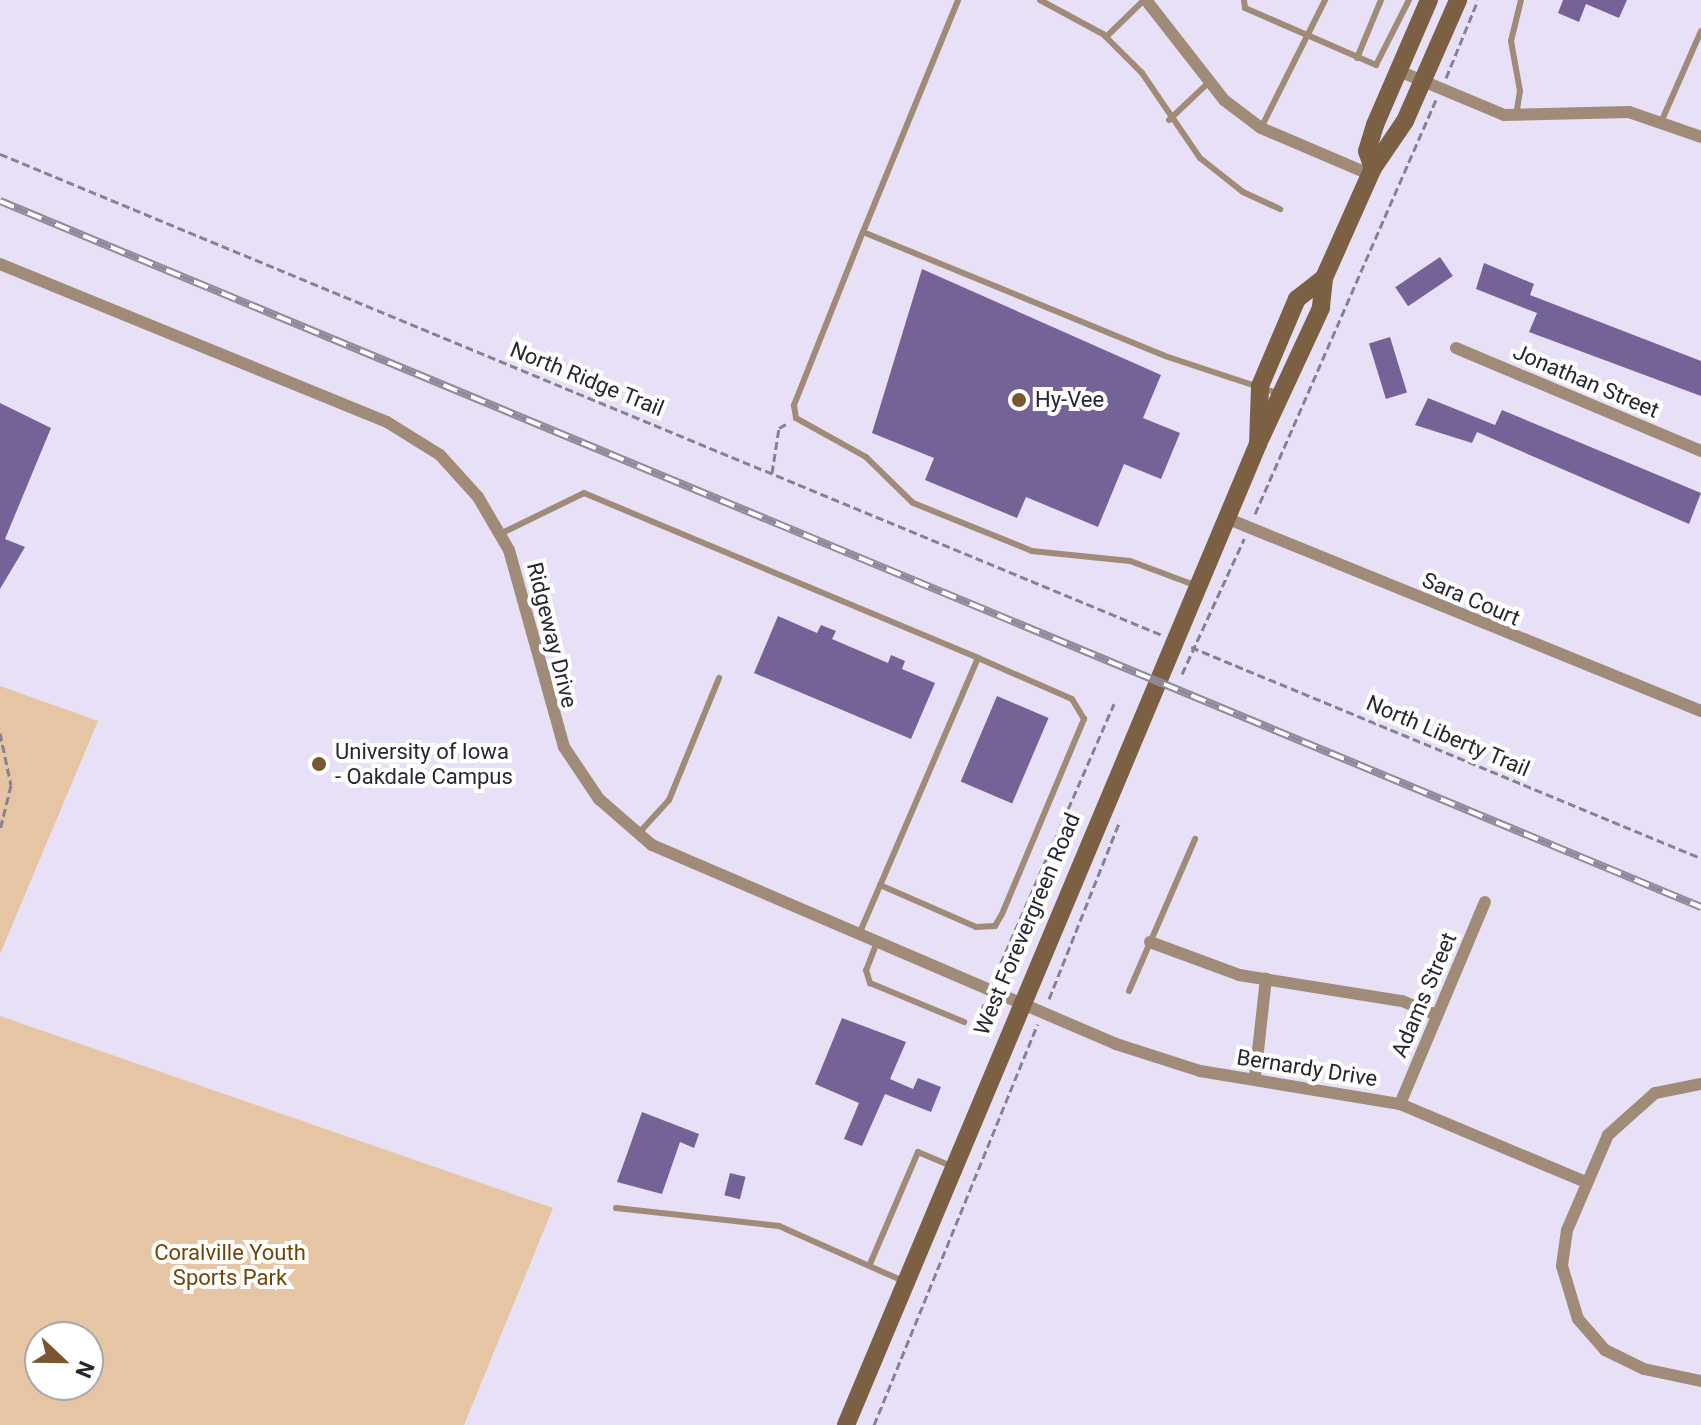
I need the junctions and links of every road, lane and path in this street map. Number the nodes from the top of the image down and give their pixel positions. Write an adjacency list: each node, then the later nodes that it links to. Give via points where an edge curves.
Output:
1 (958, 0): 28 (lane)
2 (1040, 0): 13 (lane)
3 (1145, 0): 13 (lane); 18 (street)
4 (1244, 0): 14 (lane, via 1245,8)
5 (1325, 0): 14 (lane)
6 (1381, 0): 15 (lane)
7 (1409, 0): 15 (lane, via 1384,54 1368,63)
8 (1429, 0): 16 (street, West Forevergreen Road)
9 (1458, 0): 17 (street, West Forevergreen Road)
10 (1478, 0): 19 (path)
11 (1521, 0): 20 (lane, via 1511,41 1520,91)
12 (1701, 31): 22 (lane)
13 (1106, 37): 21 (lane, via 1142,73)
14 (1310, 37): 15 (lane); 23 (lane)
15 (1357, 58)
16 (1399, 71): 17 (street); 26 (street, West Forevergreen Road, via 1367,151)
17 (1423, 82): 19 (street); 26 (street, West Forevergreen Road)
18 (1208, 83): 21 (lane); 23 (street)
19 (1441, 89): 20 (street); 38 (path)
20 (1516, 116): 22 (street, via 1629,112)
21 (1169, 120): 27 (lane, via 1222,177)
22 (1662, 120): 24 (street)
23 (1261, 128): 26 (street)
24 (1701, 137)
25 (0, 154): 37 (path, North Ridge Trail)
26 (1372, 172): 30 (street, West Forevergreen Road)
27 (1280, 209)
28 (863, 232): 32 (lane, via 1165,356); 34 (lane, via 801,386)
29 (0, 264): 40 (street, Ridgeway Drive, via 387,422 440,455)
30 (1324, 278): 32 (street, West Forevergreen Road, via 1297,299); 33 (street, West Forevergreen Road, via 1321,308)
31 (1456, 348): 36 (street, Jonathan Street)
32 (1260, 386): 33 (lane); 35 (street, West Forevergreen Road)
33 (1284, 395): 35 (street, West Forevergreen Road)
34 (796, 418): 37 (path, via 779,428); 42 (lane, via 866,457 913,503 1032,551 1083,562 1130,561)
35 (1258, 444): 39 (street, West Forevergreen Road)
36 (1701, 451)
37 (772, 473): 43 (path, North Ridge Trail)
38 (1257, 509)
39 (1226, 518): 42 (street, West Forevergreen Road); 50 (street, Sara Court)
40 (500, 534): 46 (lane, via 584,493); 54 (street, Ridgeway Drive, via 520,579 559,735 599,799)
41 (1244, 538): 45 (path)
42 (1197, 586): 66 (street, West Forevergreen Road)
43 (1161, 634)
44 (1183, 644): 45 (path, North Liberty Trail)
45 (1194, 648): 48 (path); 56 (path, North Liberty Trail)
46 (978, 658): 57 (lane); 57 (lane, via 1072,699 1084,719 1002,914 995,926 976,927)
47 (719, 678): 54 (lane, via 669,800)
48 (1175, 689)
49 (1114, 704): 62 (path)
50 (1701, 711)
51 (0, 733): 53 (path, via 11,785)
52 (1121, 814): 65 (path)
53 (0, 830)
54 (638, 834): 59 (street, Ridgeway Drive, via 686,863)
55 (1195, 839): 61 (lane)
56 (1701, 858)
57 (880, 885): 59 (lane)
58 (1485, 902): 69 (street, Adams Street)
59 (859, 934): 60 (street, Ridgeway Drive)
60 (877, 942): 66 (street, Ridgeway Drive); 70 (lane, via 866,970 870,983)
61 (1150, 942): 63 (street); 64 (lane)
62 (996, 974)
63 (1266, 979): 69 (street, via 1402,1001); 72 (street)
64 (1129, 991)
65 (1050, 997)
66 (1019, 1000): 72 (street, Bernardy Drive, via 1116,1044 1200,1071); 75 (street, West Forevergreen Road)
67 (984, 1004): 68 (path, via 981,1012)
68 (992, 1014)
69 (1437, 1015): 74 (street, Adams Street)
70 (964, 1022)
71 (1038, 1025): 82 (path)
72 (1255, 1078): 74 (street, Bernardy Drive)
73 (1701, 1084): 76 (street, via 1655,1093 1622,1117)
74 (1400, 1104): 76 (street, Bernardy Drive)
75 (954, 1167): 78 (lane, via 918,1152); 79 (street, West Forevergreen Road)
76 (1586, 1182): 80 (street, via 1563,1255 1578,1319 1624,1361)
77 (616, 1208): 78 (lane, via 779,1226)
78 (870, 1264): 79 (lane)
79 (906, 1283): 81 (street, West Forevergreen Road)
80 (1701, 1381)
81 (846, 1425)
82 (874, 1425)

